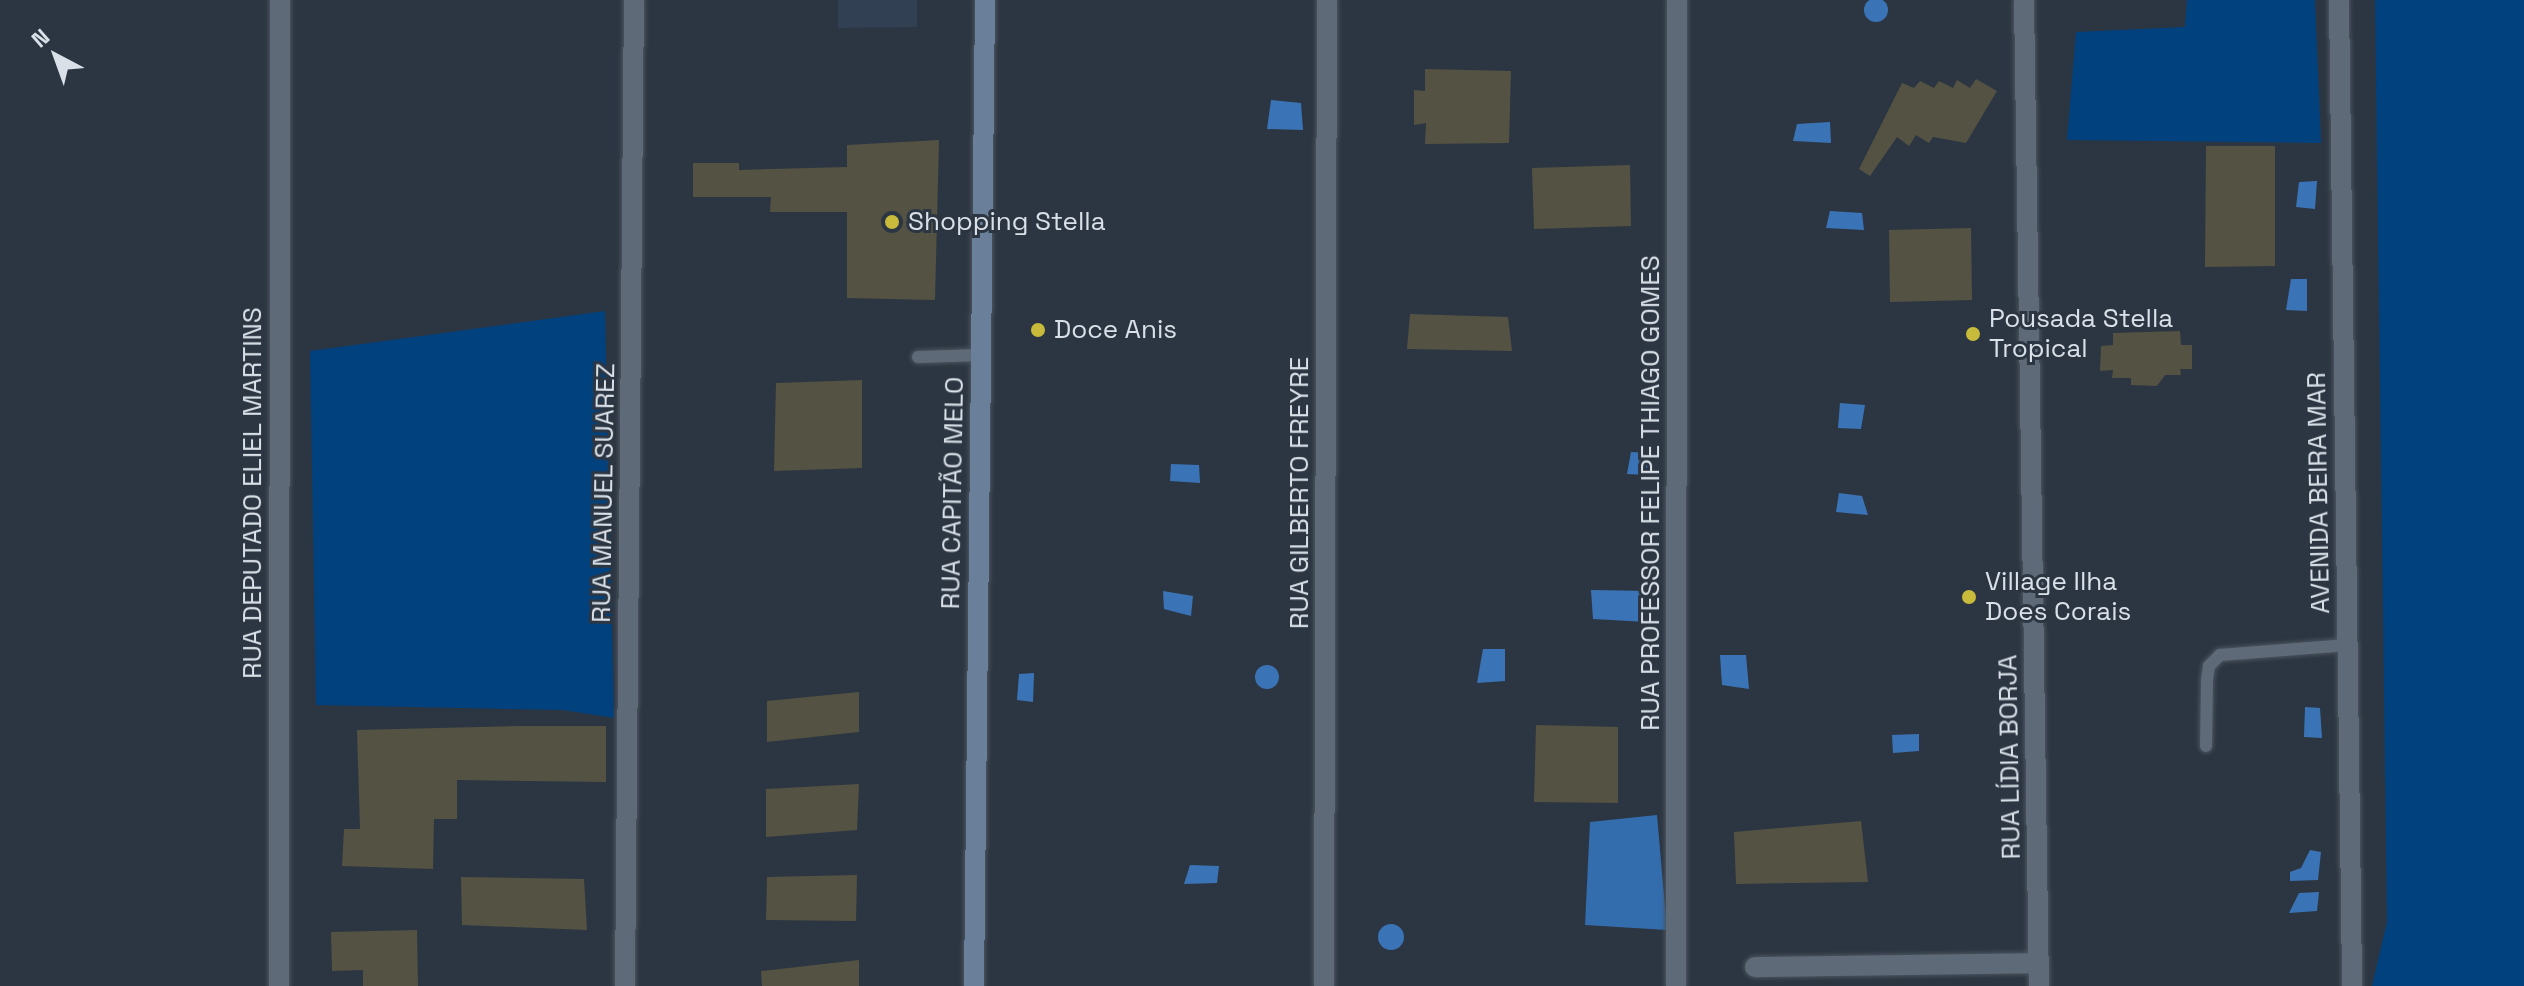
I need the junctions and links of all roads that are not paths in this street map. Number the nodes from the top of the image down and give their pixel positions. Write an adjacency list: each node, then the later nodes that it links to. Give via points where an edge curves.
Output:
1 (280, 0): 14 (street, RUA DEPUTADO ELIEL MARTINS)
2 (634, 0): 15 (street, RUA MANUEL SUAREZ)
3 (985, 0): 8 (main road, RUA CAPITÃO MELO)
4 (1327, 0): 17 (street, RUA GILBERTO FREYRE)
5 (1677, 0): 18 (street, RUA PROFESSOR FELIPE THIAGO GOMES)
6 (2024, 0): 12 (street, RUA LÍDIA BORJA)
7 (2339, 0): 10 (street, AVENIDA BEIRA MAR)
8 (981, 355): 9 (lane); 16 (main road, RUA CAPITÃO MELO)
9 (918, 357)
10 (2348, 645): 11 (lane, via 2220,655 2209,666); 20 (street, AVENIDA BEIRA MAR)
11 (2206, 746)
12 (2039, 963): 13 (street); 19 (street, RUA LÍDIA BORJA)
13 (1755, 967)
14 (279, 986)
15 (625, 986)
16 (974, 986)
17 (1324, 986)
18 (1676, 986)
19 (2039, 986)
20 (2352, 986)

